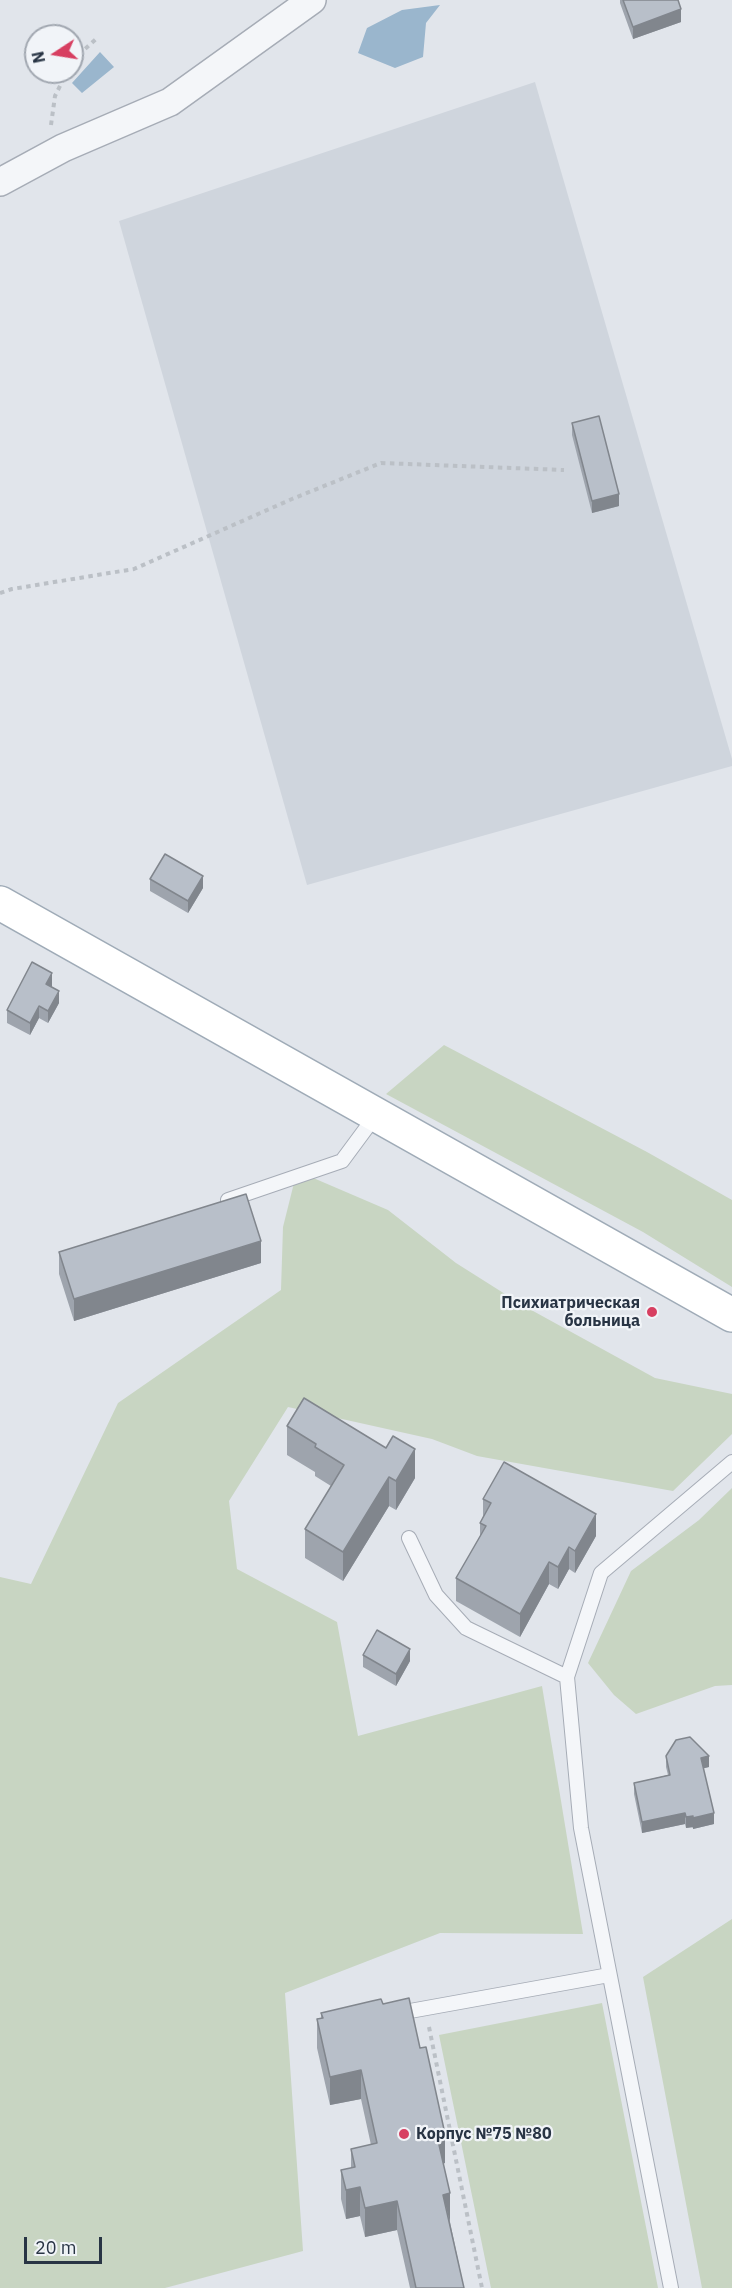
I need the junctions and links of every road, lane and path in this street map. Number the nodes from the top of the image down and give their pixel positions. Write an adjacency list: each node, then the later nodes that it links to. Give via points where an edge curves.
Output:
1 (312, 0): 5 (street, via 170,102)
2 (96, 39): 3 (path)
3 (84, 50)
4 (61, 84): 5 (path, via 55,96)
5 (48, 156): 6 (street)
6 (0, 182)
7 (564, 470): 8 (path, via 381,463 134,569)
8 (0, 593)
9 (0, 903): 10 (main road)
10 (376, 1115): 11 (lane, via 342,1161); 12 (main road)
11 (219, 1203)
12 (732, 1316)
13 (732, 1462): 15 (lane, via 601,1573)
14 (409, 1538): 15 (lane, via 436,1595 466,1628)
15 (567, 1677): 16 (lane, via 581,1828)
16 (609, 1975): 17 (lane); 20 (lane)
17 (425, 2008): 18 (lane); 19 (path)
18 (399, 2013)
19 (482, 2288)
20 (671, 2288)

